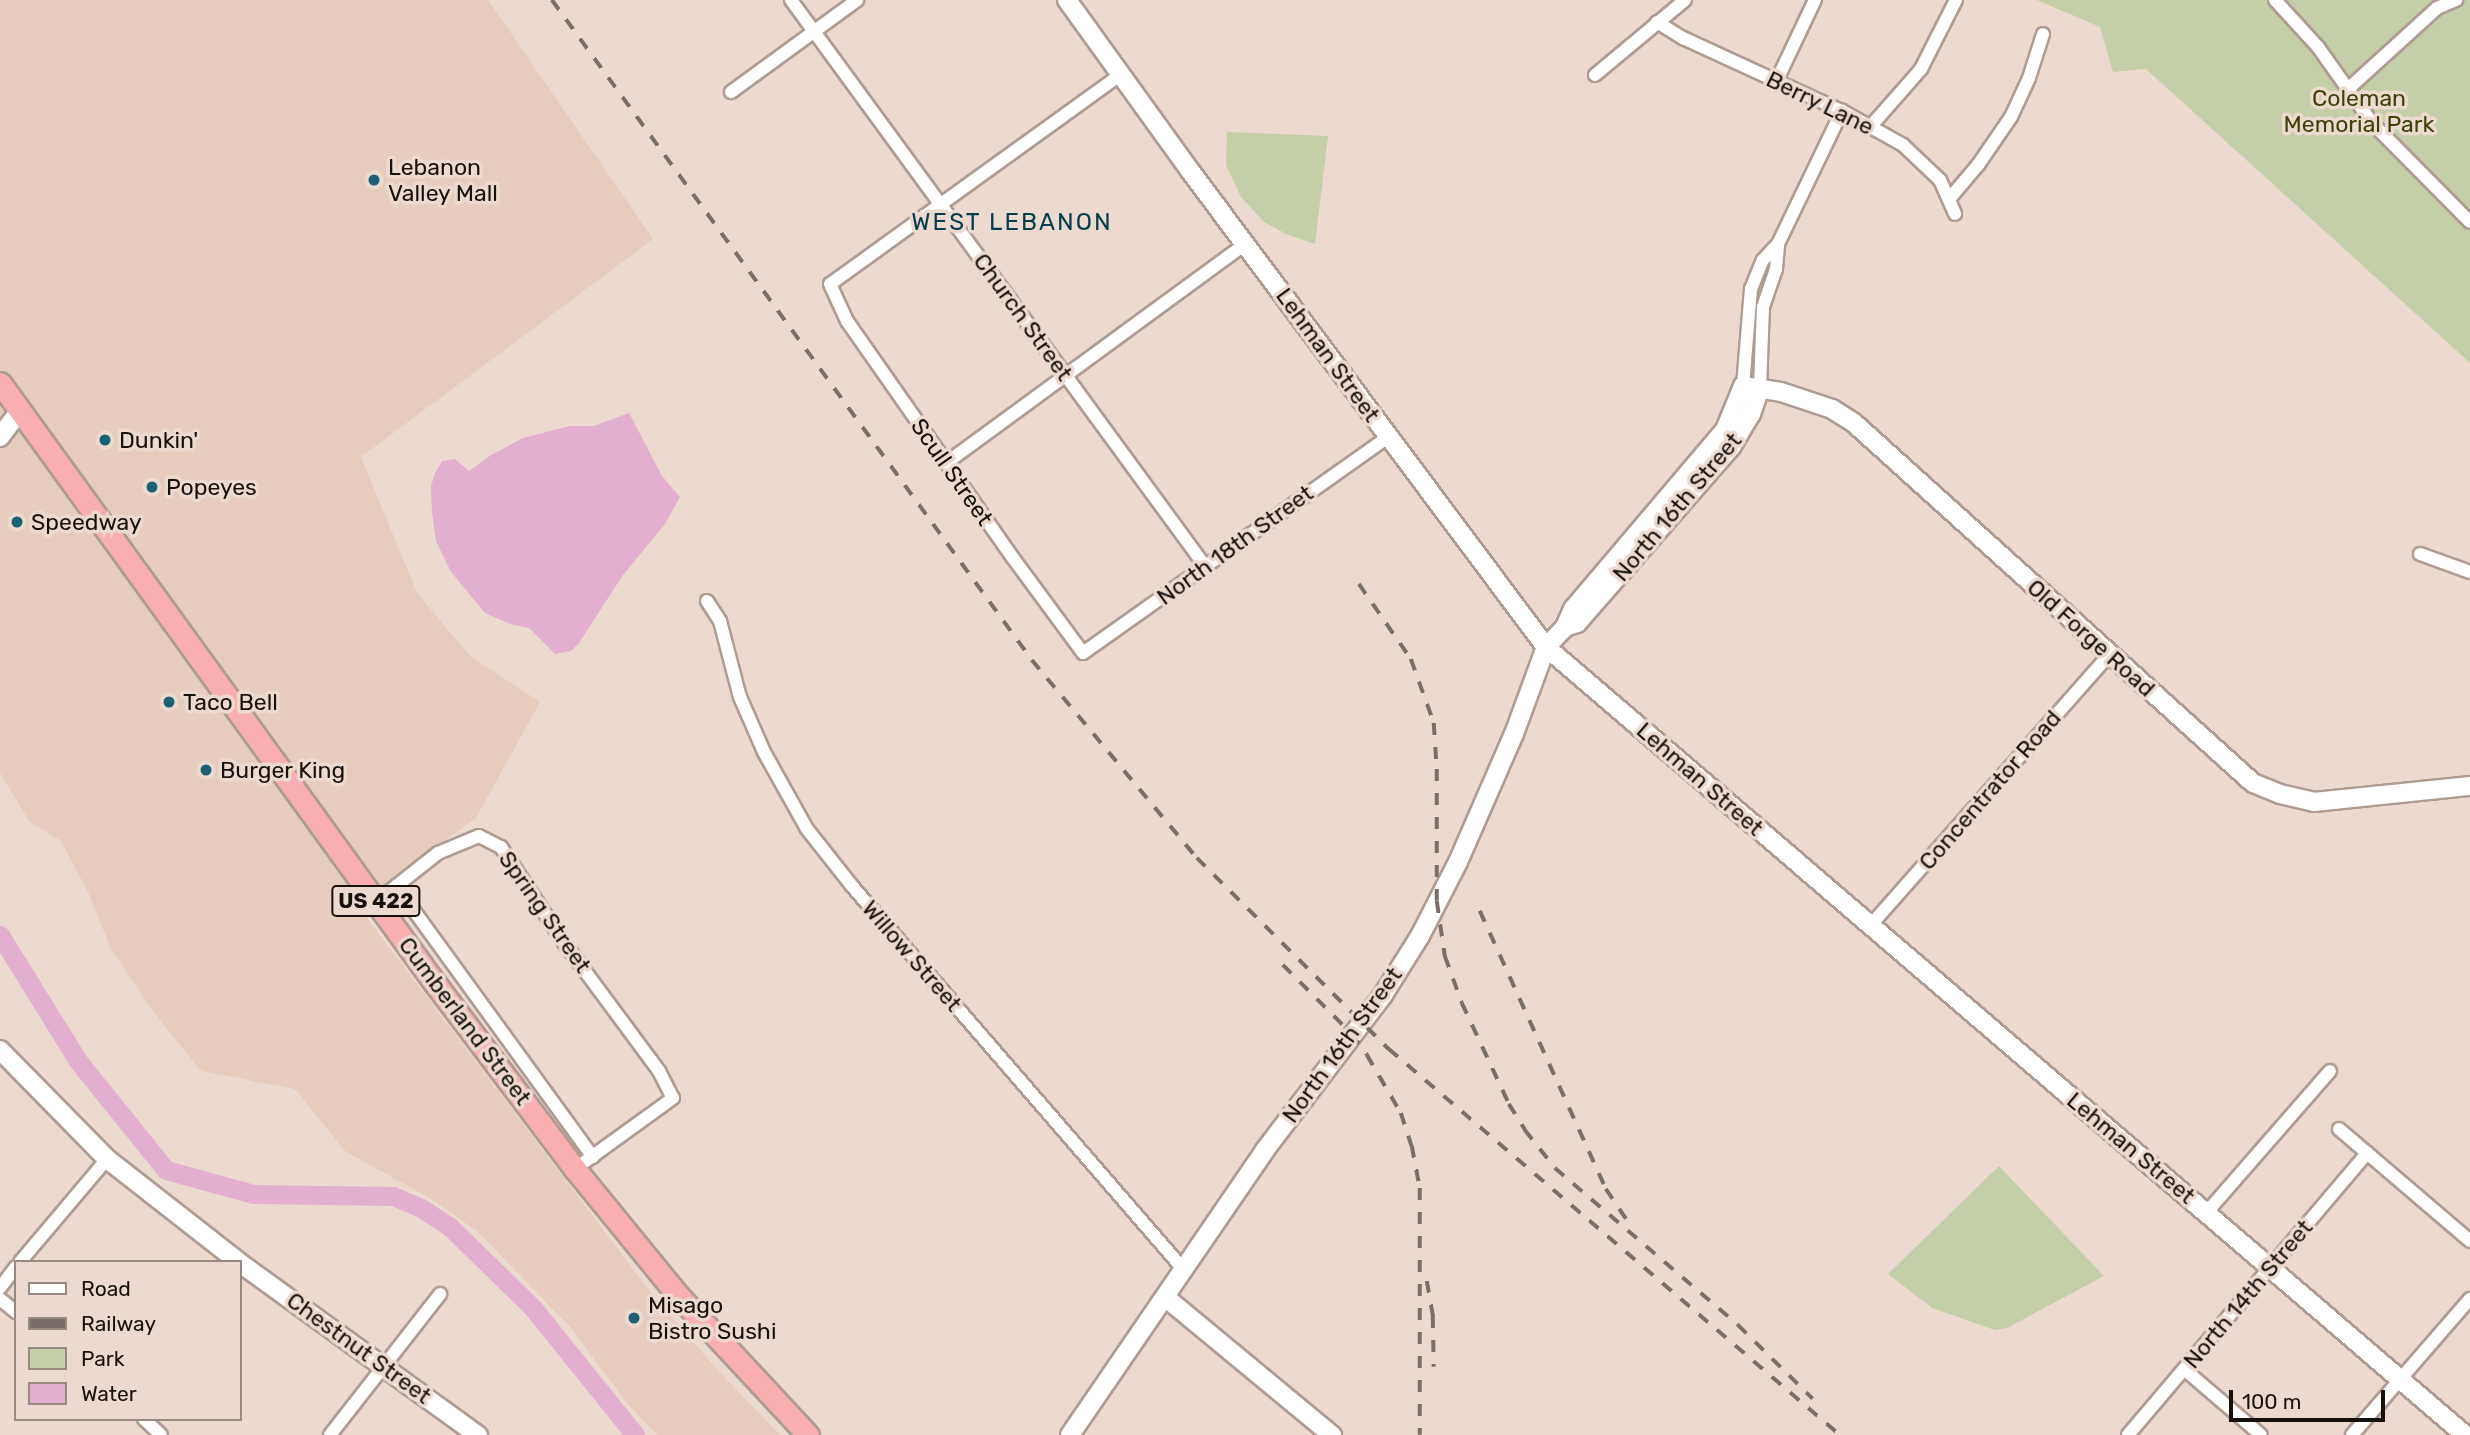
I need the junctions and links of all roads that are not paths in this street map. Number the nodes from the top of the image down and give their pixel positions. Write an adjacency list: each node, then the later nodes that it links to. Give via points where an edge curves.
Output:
1 (792, 0): 10 (street, Church Street)
2 (857, 0): 10 (street)
3 (1067, 0): 12 (main road, Lehman Street)
4 (1685, 0): 9 (street)
5 (1815, 0): 14 (street)
6 (1956, 0): 18 (street, via 1921,69)
7 (2276, 0): 15 (street)
8 (2448, 1): 15 (street)
9 (1657, 22): 13 (street); 14 (street, Berry Lane)
10 (814, 30): 16 (street); 20 (street, Church Street)
11 (2043, 34): 19 (street, via 2011,117)
12 (1120, 75): 20 (street); 23 (main road, Lehman Street)
13 (1595, 75)
14 (1776, 82): 17 (street, Berry Lane)
15 (2348, 89): 22 (street, via 2372,123)
16 (731, 92)
17 (1842, 111): 18 (street, Berry Lane); 26 (street, North 16th Street, via 1778,244 1763,260 1751,289)
18 (1871, 126): 19 (street, Berry Lane, via 1926,165)
19 (1950, 198): 21 (street, Berry Lane)
20 (940, 203): 24 (street, Church Street); 30 (street, Scull Street, via 830,285 847,321)
21 (1955, 214)
22 (2470, 222)
23 (1247, 243): 24 (street); 29 (main road, Lehman Street)
24 (1066, 376): 30 (street); 32 (street, Church Street)
25 (0, 383): 27 (highway, Cumberland Street / US 422)
26 (1752, 387): 35 (main road, North 16th Street, via 1725,430); 37 (main road, Old Forge Road, via 1832,408 1854,423)
27 (20, 410): 28 (main road); 40 (highway, Cumberland Street / US 422)
28 (0, 437)
29 (1388, 437): 32 (street, North 18th Street); 35 (main road, Lehman Street)
30 (946, 463): 36 (street, Scull Street)
31 (2420, 554): 33 (street)
32 (1205, 566): 36 (street, North 18th Street)
33 (2470, 572)
34 (707, 601): 55 (street, Willow Street, via 720,621 744,708 807,829)
35 (1546, 647): 41 (main road, Lehman Street); 55 (main road, North 16th Street, via 1487,800 1420,936 1383,995 1265,1150)
36 (1083, 653)
37 (2109, 655): 38 (main road, Old Forge Road, via 2253,783 2280,794 2314,802); 41 (street, Concentrator Road)
38 (2470, 786)
39 (396, 886): 40 (street, Spring Street); 46 (street); 46 (street, Spring Street, via 438,853 479,836 501,847 565,944 659,1071 673,1098)
40 (376, 902): 48 (highway, Cumberland Street / US 422)
41 (1870, 926): 49 (main road, Lehman Street)
42 (0, 1050): 47 (main road, Chestnut Street)
43 (2330, 1071): 49 (street)
44 (2339, 1129): 45 (street)
45 (2367, 1153): 50 (street); 54 (street, North 14th Street)
46 (593, 1157): 48 (street)
47 (107, 1159): 51 (street); 52 (main road, Chestnut Street)
48 (575, 1169): 70 (highway, Cumberland Street / US 422, via 676,1293)
49 (2207, 1212): 54 (main road, Lehman Street)
50 (2470, 1241)
51 (22, 1260)
52 (235, 1260)
53 (242, 1265): 63 (main road, Chestnut Street)
54 (2271, 1267): 64 (street, North 14th Street); 65 (main road, Lehman Street)
55 (1184, 1269): 59 (main road, North 16th Street)
56 (14, 1270): 57 (street)
57 (0, 1288)
58 (440, 1294): 63 (street)
59 (1165, 1297): 71 (main road, North 16th Street); 72 (main road)
60 (2470, 1298): 65 (street)
61 (0, 1299): 62 (street)
62 (14, 1310)
63 (386, 1366): 68 (street); 69 (main road, Chestnut Street)
64 (2184, 1369): 73 (street, North 14th Street); 74 (street)
65 (2401, 1379): 75 (street); 76 (main road, Lehman Street)
66 (146, 1421): 67 (street)
67 (161, 1435)
68 (330, 1435)
69 (478, 1435)
70 (808, 1435)
71 (1070, 1435)
72 (1332, 1435)
73 (2128, 1435)
74 (2261, 1435)
75 (2352, 1435)
76 (2465, 1435)

